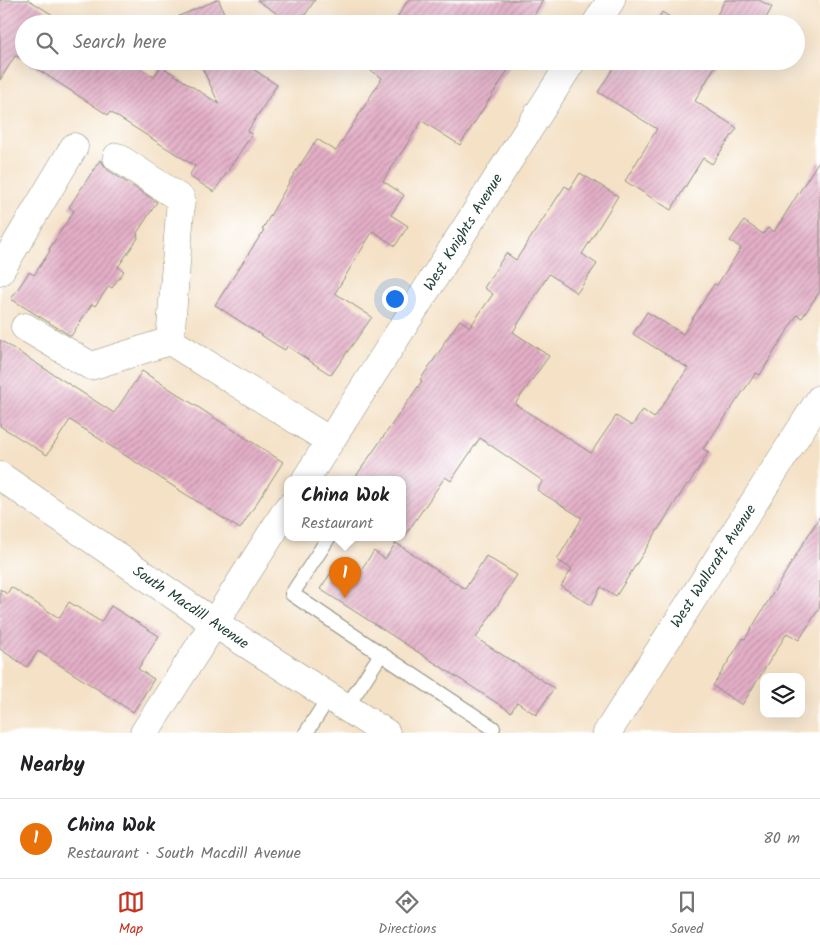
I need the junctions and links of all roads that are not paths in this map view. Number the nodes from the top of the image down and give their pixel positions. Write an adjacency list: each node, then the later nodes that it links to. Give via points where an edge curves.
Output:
1 (611, 0): 2 (street)
2 (602, 15)
3 (566, 70): 10 (street, West Knights Avenue)
4 (74, 147): 6 (street)
5 (117, 157): 8 (street, via 181,199)
6 (2, 264)
7 (24, 327): 8 (street, via 92,366)
8 (170, 341): 10 (street)
9 (820, 399): 22 (street, West Wallcraft Avenue)
10 (330, 441): 12 (street, West Knights Avenue)
11 (0, 476): 15 (street, South Macdill Avenue)
12 (308, 476)
13 (284, 514): 15 (street)
14 (326, 541): 16 (lane, via 292,594)
15 (214, 623): 17 (street, South Macdill Avenue); 19 (street)
16 (381, 654): 17 (lane); 18 (lane)
17 (337, 702): 20 (lane); 21 (street, South Macdill Avenue)
18 (493, 728)
19 (144, 733)
20 (306, 733)
21 (386, 733)
22 (606, 733)

